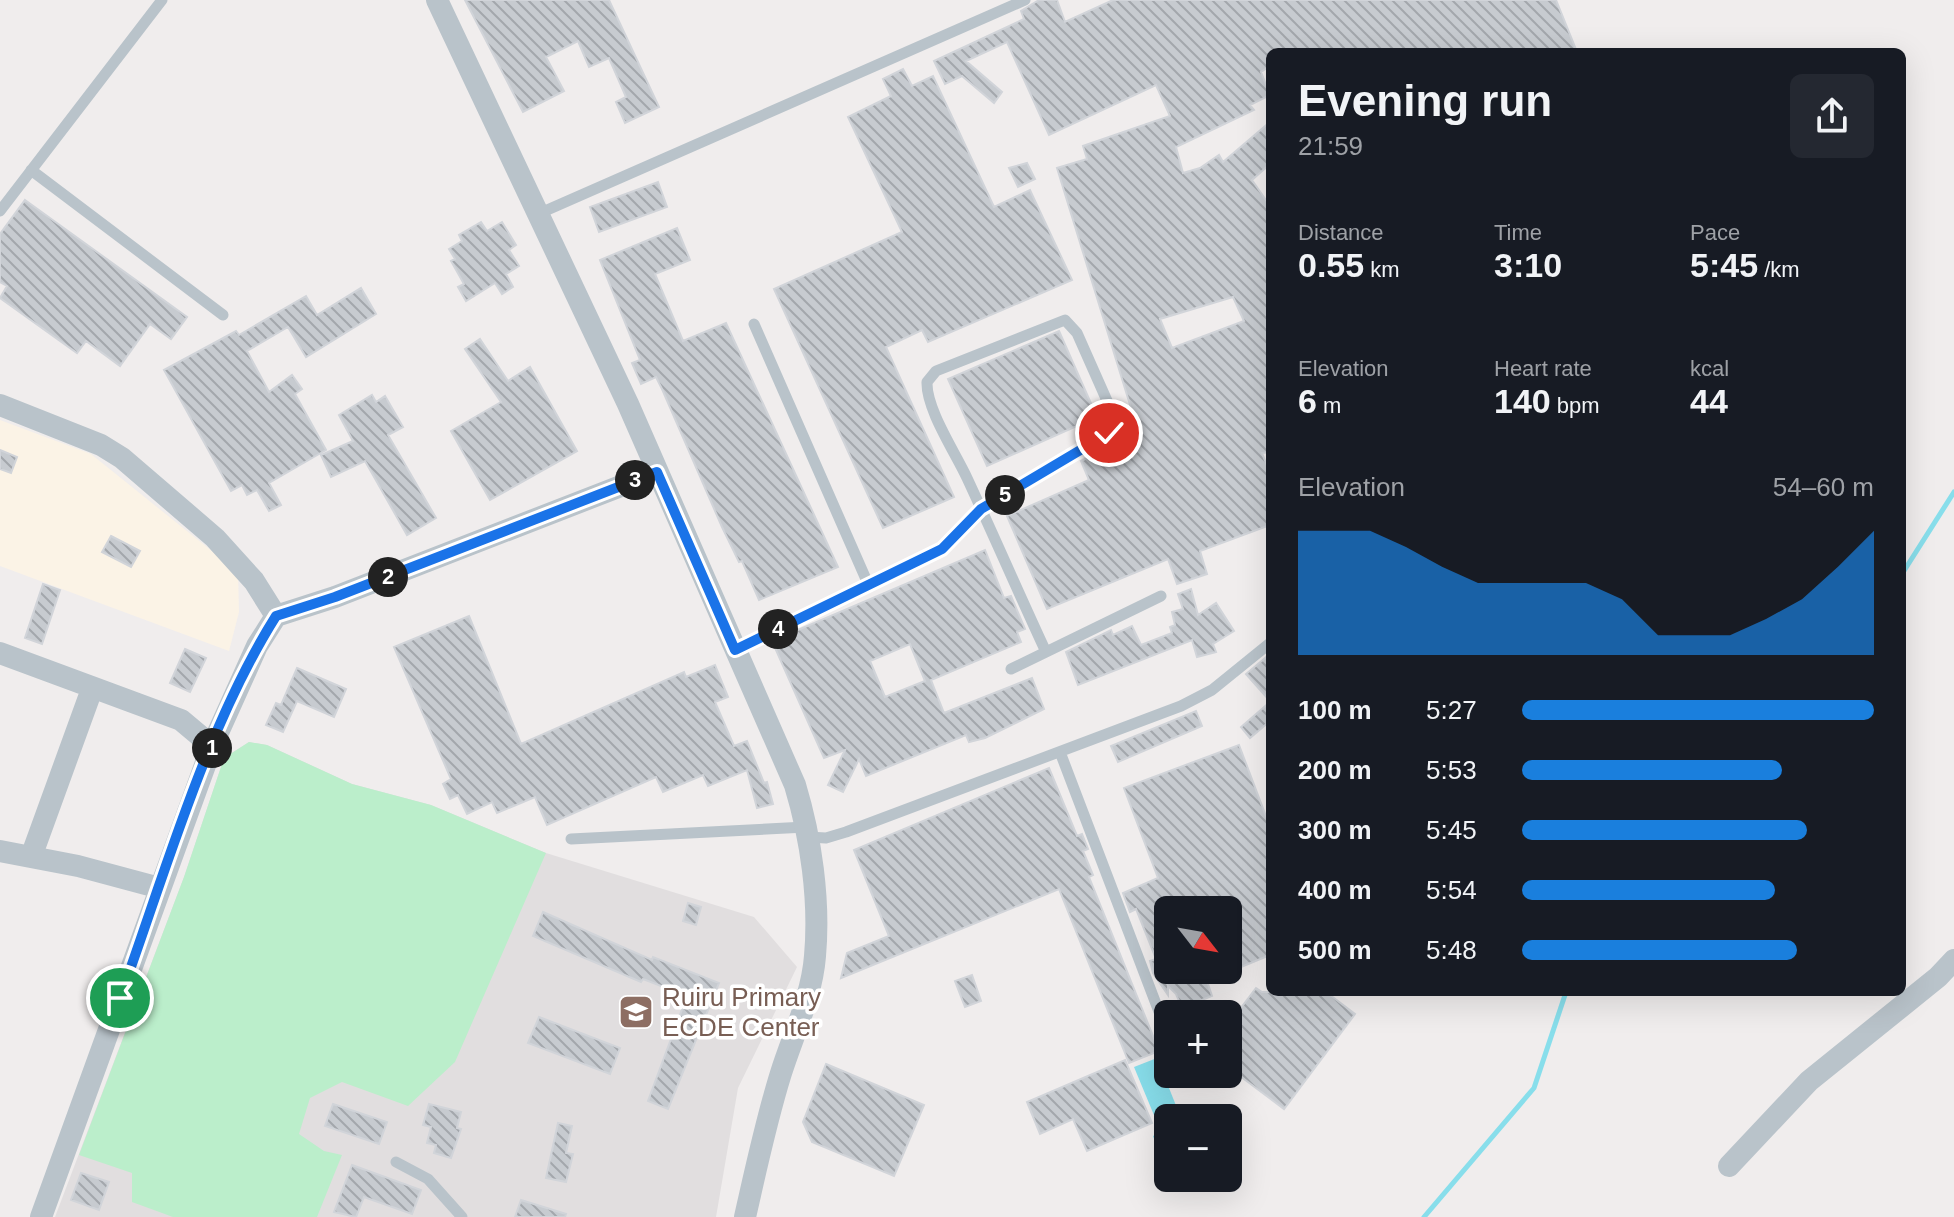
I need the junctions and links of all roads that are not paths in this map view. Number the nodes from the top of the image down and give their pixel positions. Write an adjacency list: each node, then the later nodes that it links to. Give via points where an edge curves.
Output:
1 (162, 0): 4 (lane)
2 (437, 0): 6 (street)
3 (1025, 0): 6 (lane)
4 (31, 170): 5 (lane); 7 (lane)
5 (0, 211)
6 (538, 214): 10 (street)
7 (223, 315)
8 (754, 324): 12 (lane)
9 (0, 405): 14 (street, via 122,458 215,538 254,581)
10 (657, 472): 14 (street); 16 (street)
11 (981, 509): 11 (lane, via 927,382 936,371 1065,320 1077,333 1112,412 1113,426 1103,439); 12 (lane, via 942,549); 17 (lane)
12 (869, 586): 16 (lane)
13 (1161, 596): 17 (lane)
14 (276, 616): 21 (street)
15 (1266, 646): 22 (lane, via 1212,690 1181,706)
16 (735, 650): 23 (street, via 795,785)
17 (1046, 652): 19 (lane)
18 (0, 653): 20 (street)
19 (1011, 669)
20 (92, 689): 21 (street, via 181,720); 26 (street)
21 (212, 746): 27 (street)
22 (1060, 752): 23 (lane, via 846,832 826,838); 29 (lane)
23 (807, 832): 24 (lane); 34 (street, via 816,916 811,985 770,1107)
24 (571, 839)
25 (0, 851): 26 (street)
26 (31, 857): 27 (street)
27 (160, 888): 32 (street)
28 (1954, 960): 31 (street, via 1809,1081)
29 (1155, 1000)
30 (396, 1162): 33 (lane, via 428,1179)
31 (1729, 1166)
32 (41, 1217)
33 (462, 1217)
34 (745, 1217)

